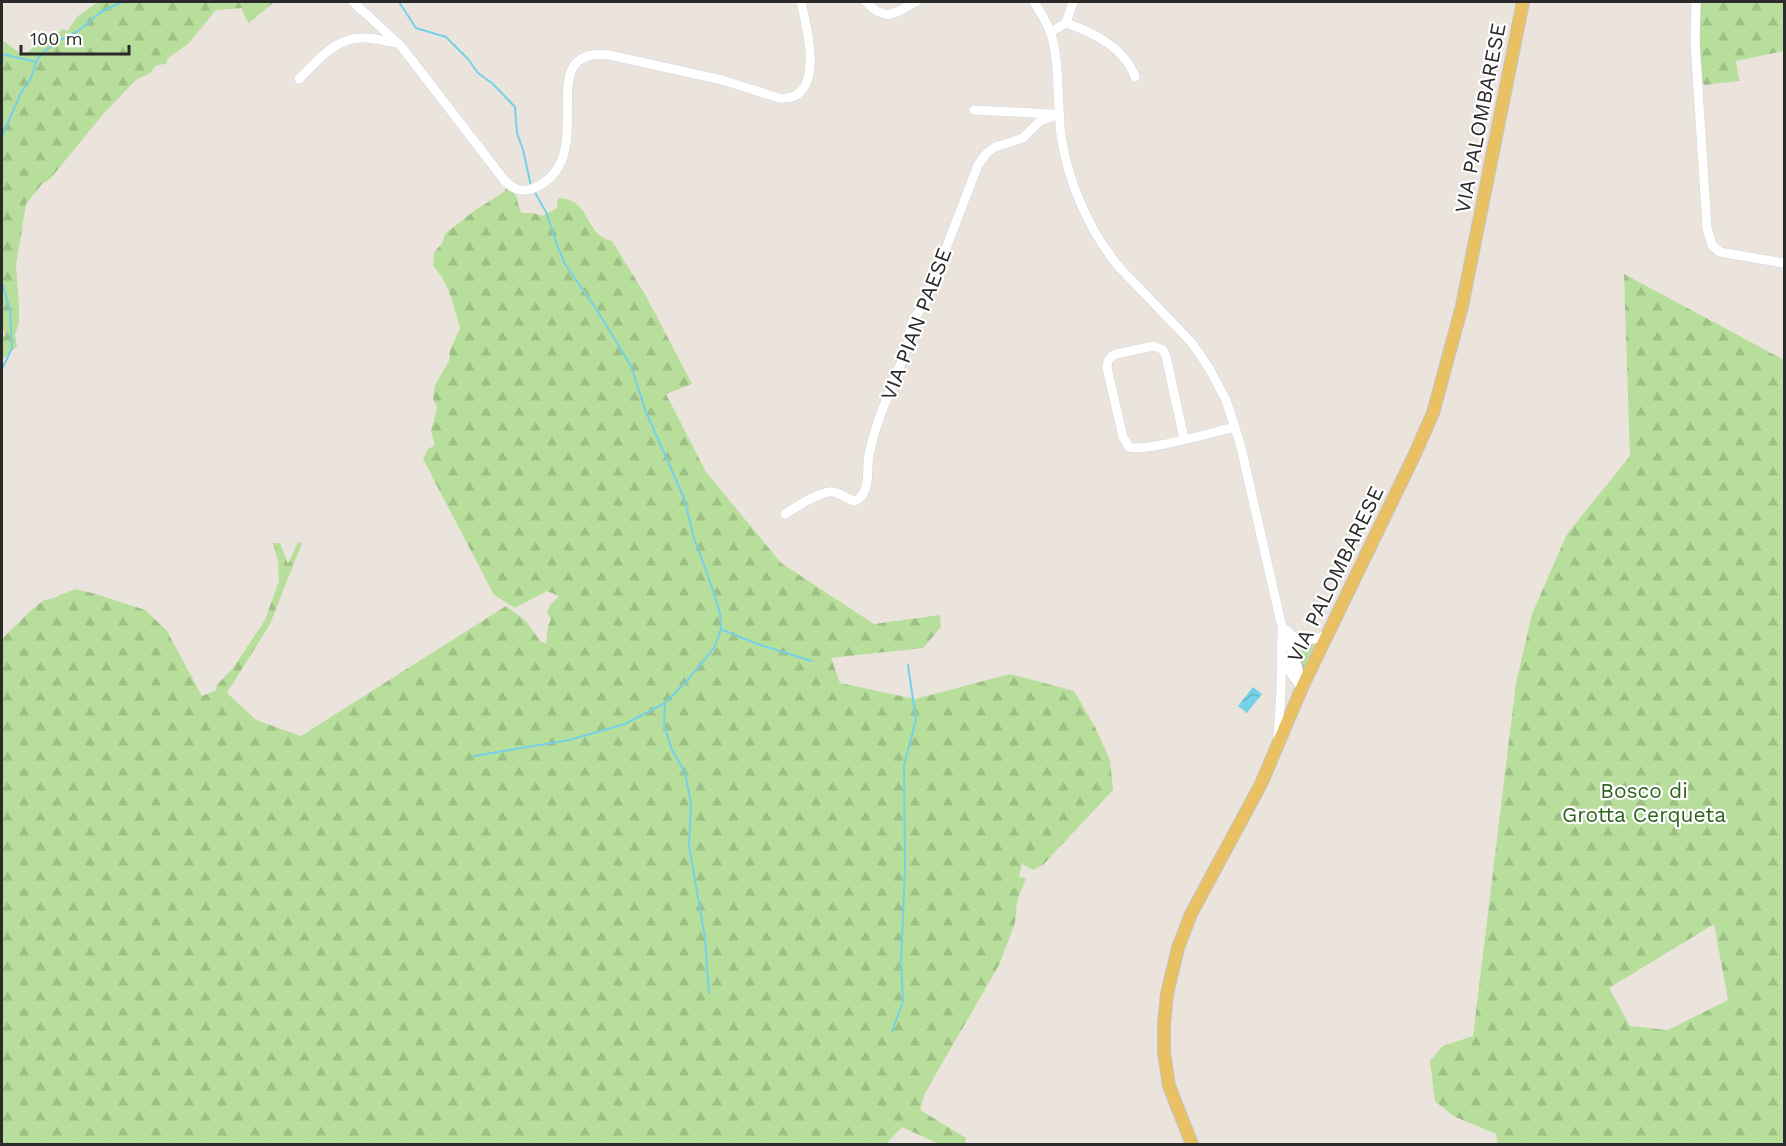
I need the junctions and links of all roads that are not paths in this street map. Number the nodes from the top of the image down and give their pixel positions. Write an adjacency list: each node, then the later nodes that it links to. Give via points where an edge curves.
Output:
1 (353, 2): 11 (street)
2 (801, 2): 11 (street, via 811,63 802,90 793,98 779,98 722,80 609,55 591,55 578,61 568,81 569,127 564,155 553,175 534,188 516,189 505,181)
3 (866, 2): 4 (street, via 890,15)
4 (916, 2)
5 (1034, 2): 10 (street)
6 (1073, 2): 9 (street)
7 (1523, 2): 21 (main road, VIA PALOMBARESE, via 1462,306 1437,400)
8 (1696, 2): 16 (street, via 1695,49 1709,239 1720,252)
9 (1066, 23): 10 (street); 12 (street, via 1104,41 1127,60)
10 (1050, 32): 15 (street)
11 (398, 43): 13 (street, via 363,38 345,40)
12 (1135, 77)
13 (299, 79)
14 (974, 110): 15 (street)
15 (1059, 114): 17 (street, via 1069,172 1094,229 1120,268 1196,348 1220,389); 19 (street, VIA PIAN PAESE, via 1040,122 1023,138 995,147 978,165 926,299 913,321 874,433 862,495 855,501 827,492)
16 (1785, 263)
17 (1235, 427): 18 (street); 20 (street)
18 (1184, 439): 18 (street, via 1138,449 1126,445 1107,368 1111,357 1151,347 1163,350)
19 (785, 514)
20 (1281, 623): 21 (street, via 1300,640); 22 (street); 23 (street)
21 (1328, 634): 23 (main road, VIA PALOMBARESE)
22 (1282, 646): 23 (street, via 1289,669); 24 (street)
23 (1302, 687): 24 (main road, VIA PALOMBARESE)
24 (1277, 747): 25 (main road, VIA PALOMBARESE, via 1251,805 1187,922 1169,982 1165,1065 1169,1086)
25 (1192, 1144)

